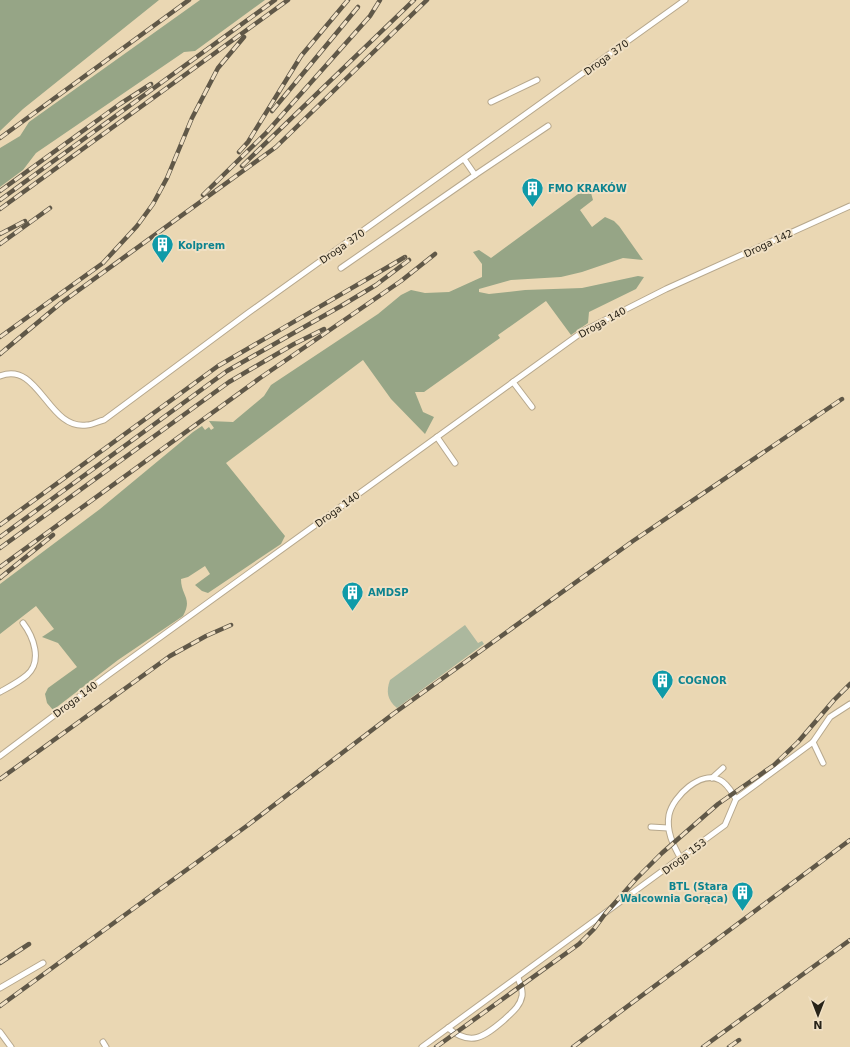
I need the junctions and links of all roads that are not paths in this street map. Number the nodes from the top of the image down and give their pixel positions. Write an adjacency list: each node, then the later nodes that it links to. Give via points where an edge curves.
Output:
1 (685, 0): 5 (lane, Droga 370)
2 (537, 80): 3 (lane)
3 (492, 102)
4 (548, 126): 6 (lane)
5 (464, 159): 6 (lane); 10 (lane, Droga 370, via 248,312 104,420 86,426 68,422 54,410 32,383 20,374 8,373)
6 (475, 175): 8 (lane)
7 (850, 206): 9 (lane, Droga 142)
8 (341, 268)
9 (686, 280): 11 (lane, Droga 140, via 595,323)
10 (0, 376)
11 (513, 382): 12 (lane); 13 (lane, Droga 140)
12 (532, 407)
13 (437, 437): 14 (lane); 19 (lane, Droga 140)
14 (455, 463)
15 (23, 623): 16 (lane, via 31,634 35,648 34,661 28,674)
16 (0, 692)
17 (850, 704): 18 (lane, via 830,717)
18 (813, 742): 20 (lane); 23 (lane)
19 (1, 753)
20 (823, 763)
21 (723, 768): 22 (lane)
22 (712, 778): 23 (lane, via 726,784); 25 (lane, via 694,783 675,801 669,814)
23 (736, 799): 26 (lane, Droga 153, via 725,825)
24 (651, 827): 25 (lane)
25 (668, 828): 26 (lane)
26 (680, 859): 28 (lane, Droga 153)
27 (42, 963): 29 (lane)
28 (518, 978): 30 (lane, Droga 153); 30 (lane, via 522,987 519,1005 485,1036 464,1039)
29 (0, 988)
30 (448, 1028): 35 (lane, Droga 153)
31 (0, 1032): 33 (lane)
32 (103, 1042): 34 (lane)
33 (11, 1047)
34 (106, 1047)
35 (422, 1047)

